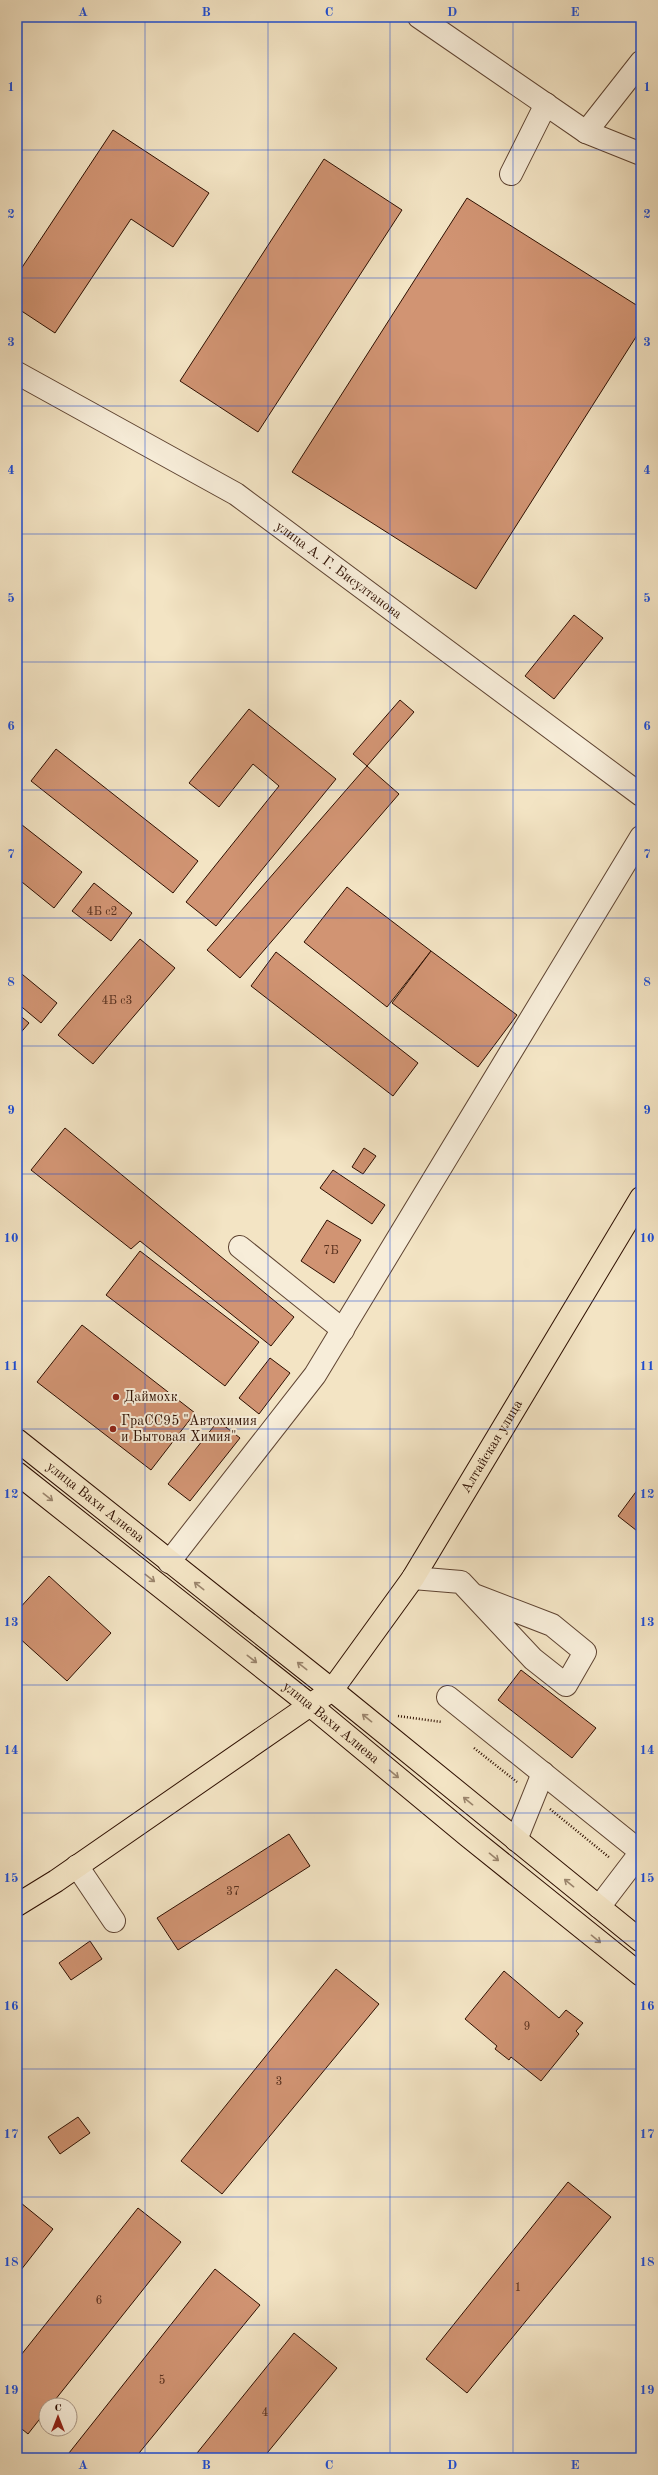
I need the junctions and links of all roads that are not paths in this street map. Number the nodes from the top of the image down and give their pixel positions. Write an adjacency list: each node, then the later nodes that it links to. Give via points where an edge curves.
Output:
1 (419, 17): 3 (street)
2 (641, 62): 4 (street)
3 (546, 104): 4 (street); 6 (street)
4 (586, 132): 5 (street)
5 (641, 154)
6 (511, 174)
7 (17, 373): 8 (street, улица А. Г. Бисултанова, via 236,494)
8 (641, 795)
9 (641, 837): 12 (street)
10 (641, 1198): 16 (main road, Алтайская улица)
11 (240, 1246): 12 (street)
12 (343, 1330): 15 (street, via 315,1375)
13 (17, 1440): 15 (main road, улица Вахи Алиева)
14 (17, 1473): 20 (main road, улица Вахи Алиева, one-way to 20)
15 (169, 1562): 18 (main road, улица Вахи Алиева, one-way to 15)
16 (413, 1578): 17 (street, via 461,1582); 18 (main road, Алтайская улица)
17 (474, 1595): 17 (street, via 552,1625 585,1652 566,1685 533,1659)
18 (332, 1690): 20 (main road, Алтайская улица); 22 (main road, улица Вахи Алиева, one-way to 18)
19 (448, 1697): 21 (street)
20 (310, 1705): 24 (main road, Алтайская улица); 29 (main road, улица Вахи Алиева, one-way to 29)
21 (543, 1773): 22 (street); 23 (street)
22 (516, 1840): 26 (main road, улица Вахи Алиева, one-way to 22)
23 (641, 1852): 26 (street)
24 (77, 1866): 25 (main road, Алтайская улица); 27 (street)
25 (17, 1905)
26 (599, 1907): 28 (main road, улица Вахи Алиева)
27 (114, 1921)
28 (641, 1941)
29 (641, 1975)

